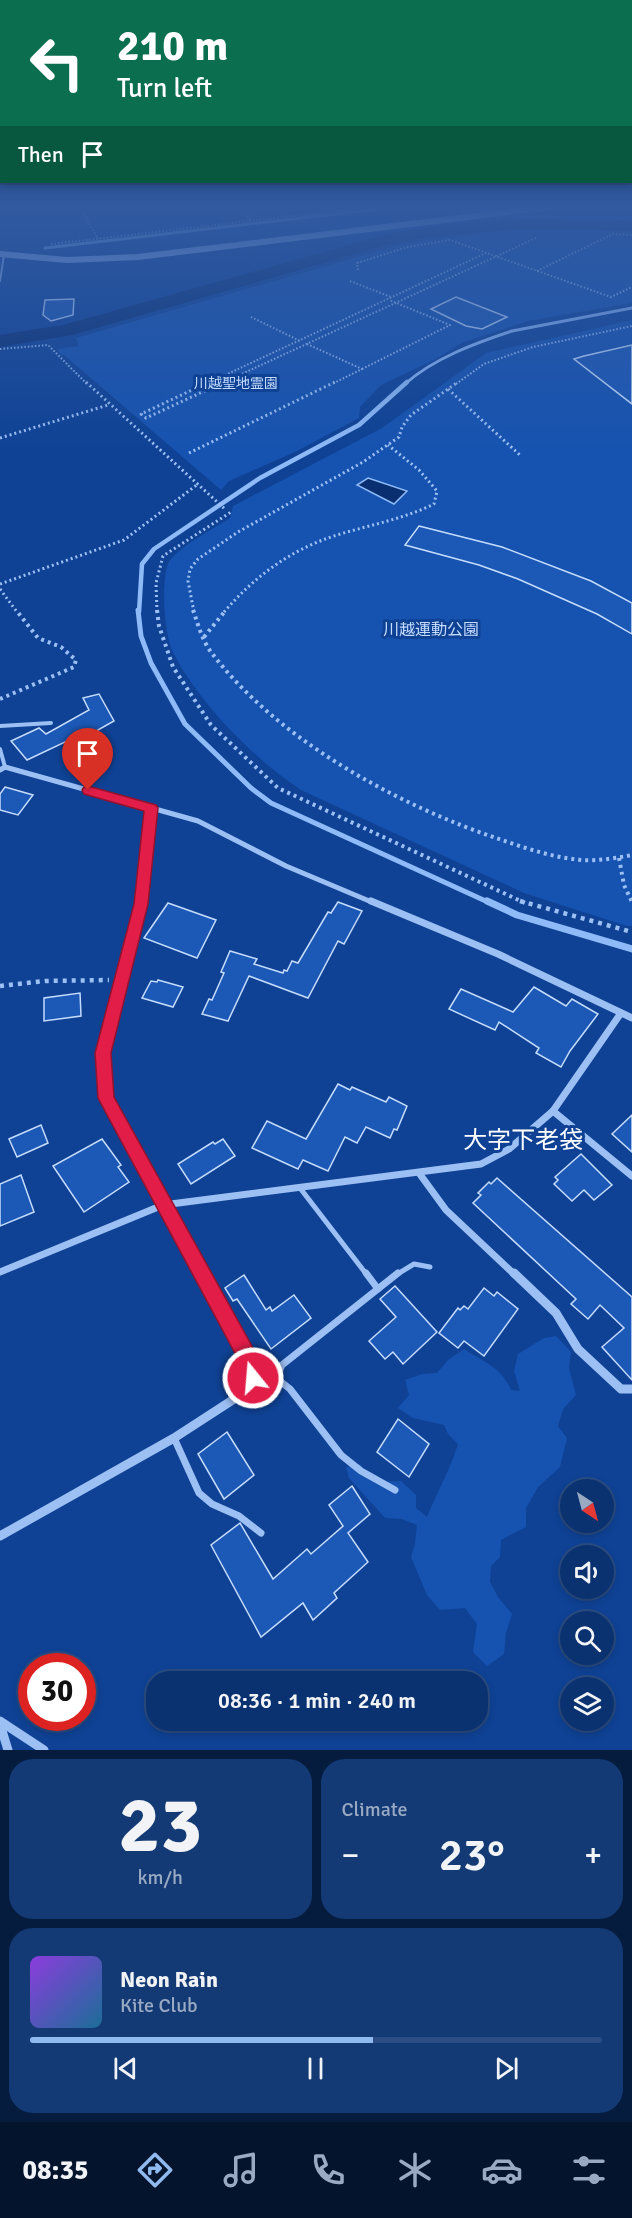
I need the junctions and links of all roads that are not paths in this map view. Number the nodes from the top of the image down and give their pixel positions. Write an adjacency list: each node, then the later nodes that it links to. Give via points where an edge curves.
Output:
1 (51, 723): 2 (lane)
2 (0, 726)
3 (0, 749): 4 (lane, via 4,757)
4 (2, 768): 5 (street)
5 (151, 808): 6 (street, via 198,821 286,866 498,954); 12 (street, via 141,904 103,1053 106,1098)
6 (621, 1012): 7 (street); 8 (street)
7 (632, 1018)
8 (553, 1111): 9 (street, via 509,1149 481,1164); 10 (street)
9 (419, 1173): 11 (street); 18 (street, via 446,1210 556,1313 578,1349 621,1389)
10 (632, 1176)
11 (300, 1188): 12 (street); 15 (lane)
12 (163, 1205): 14 (street); 16 (street, via 255,1371)
13 (430, 1267): 15 (lane, via 414,1263)
14 (0, 1272)
15 (378, 1289): 17 (lane, via 282,1365)
16 (253, 1378): 17 (lane); 19 (street, via 248,1390)
17 (276, 1378): 20 (lane, via 290,1389 341,1455)
18 (632, 1389)
19 (174, 1438): 21 (lane, via 199,1493); 22 (street)
20 (395, 1490)
21 (261, 1533)
22 (0, 1536)
23 (0, 1722): 24 (street); 25 (street)
24 (8, 1750)
25 (44, 1750)

